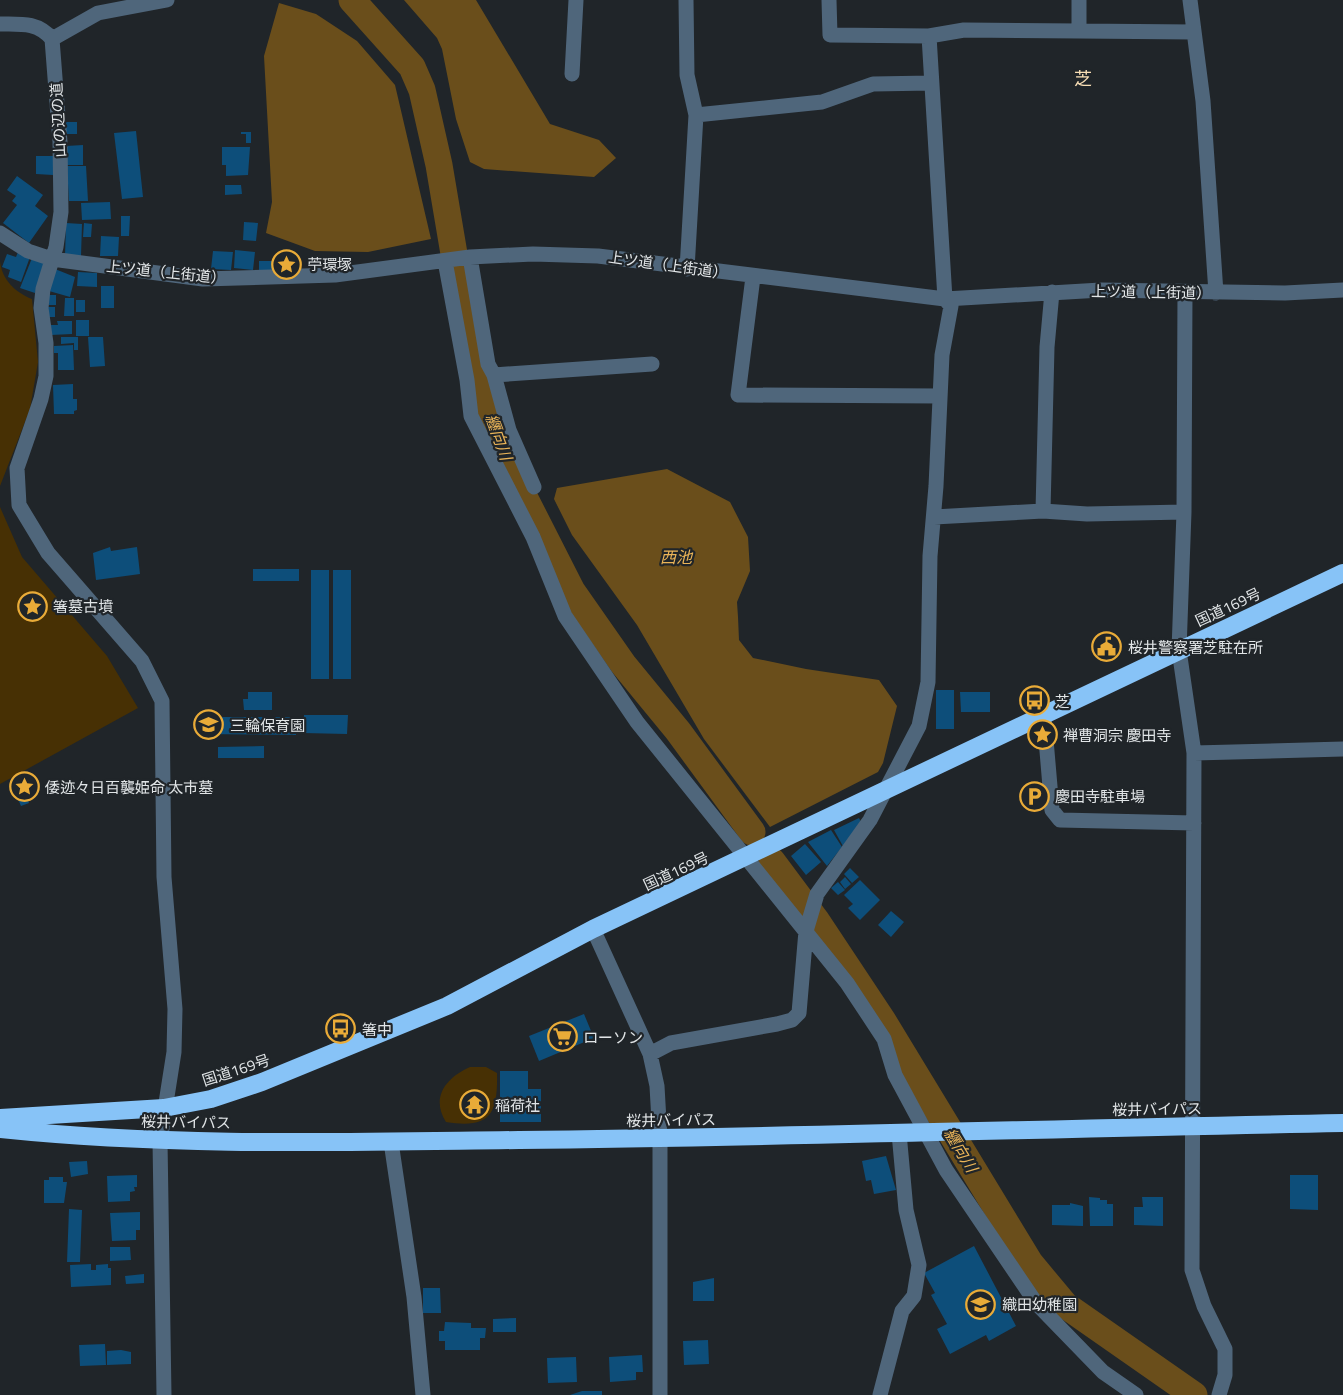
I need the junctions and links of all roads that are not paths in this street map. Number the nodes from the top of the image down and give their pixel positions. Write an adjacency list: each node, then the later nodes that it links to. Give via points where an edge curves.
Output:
1 (167, 0): 11 (street, via 98,13)
2 (576, 0): 12 (street)
3 (686, 0): 14 (street, via 687,75)
4 (829, 0): 10 (street, via 830,35)
5 (1078, 0): 8 (street)
6 (1190, 0): 9 (street)
7 (0, 24): 11 (street, via 44,28)
8 (1079, 31): 9 (street); 10 (street, via 964,30)
9 (1194, 33): 24 (street, via 1207,147)
10 (929, 36): 13 (street)
11 (52, 39): 17 (street, 山の辺の道, via 61,212)
12 (572, 74)
13 (931, 82): 14 (street, via 873,84 822,102); 25 (street)
14 (696, 115): 19 (street)
15 (0, 233): 17 (street, 上ツ道（上街道）)
16 (468, 258): 18 (street, 上ツ道（上街道）); 19 (street, 上ツ道（上街道）, via 598,256); 27 (street, via 488,364)
17 (52, 259): 18 (street, 上ツ道（上街道）, via 203,279 335,275); 44 (street, 山の辺の道, via 41,308 46,376 17,468 19,505 48,553 142,661 162,701 164,878 175,1009 174,1052)
18 (447, 261): 40 (street, via 471,416 533,537 565,616 637,722)
19 (687, 269): 20 (street, 上ツ道（上街道）)
20 (753, 277): 25 (street, 上ツ道（上街道）); 28 (street, via 738,395)
21 (1343, 290): 24 (street, 上ツ道（上街道）)
22 (1052, 292): 23 (street, 上ツ道（上街道）); 25 (street, 上ツ道（上街道）); 30 (street)
23 (1185, 292): 24 (street, 上ツ道（上街道）); 31 (street)
24 (1216, 293)
25 (945, 299): 28 (street, via 951,306)
26 (652, 364): 27 (street)
27 (494, 375): 29 (street, via 509,430)
28 (940, 396): 32 (street)
29 (534, 487)
30 (1043, 511): 31 (street); 32 (street)
31 (1184, 512): 34 (street)
32 (934, 517): 38 (street, via 928,682 919,726)
33 (1343, 573): 34 (highway, 国道169号)
34 (1179, 650): 35 (highway, 国道169号); 37 (street)
35 (1044, 716): 38 (highway, 国道169号); 39 (street, via 1055,816)
36 (1343, 749): 37 (street)
37 (1194, 753): 39 (street)
38 (886, 791): 40 (highway, 国道169号); 42 (street, via 817,894)
39 (1194, 823): 47 (street)
40 (744, 858): 41 (highway, 国道169号); 42 (street)
41 (592, 929): 43 (street); 44 (highway, 国道169号, via 447,1006 262,1082 211,1099)
42 (806, 929): 43 (street, via 799,1013 792,1020 671,1043); 50 (street, via 848,983 884,1039 895,1076)
43 (650, 1054): 51 (street, via 657,1086)
44 (164, 1108): 45 (highway, 国道169号); 52 (street, 山の辺の道)
45 (0, 1118)
46 (1343, 1123): 47 (highway, 桜井バイパス)
47 (1191, 1126): 50 (highway, 桜井バイパス); 54 (street, via 1192,1270 1225,1349)
48 (0, 1129): 52 (highway, 桜井バイパス)
49 (899, 1133): 50 (highway, 桜井バイパス); 51 (highway, 桜井バイパス); 58 (street, via 906,1210 919,1265 914,1296 902,1311)
50 (931, 1133): 59 (street, via 946,1170 1036,1303 1103,1372)
51 (660, 1139): 53 (highway, 桜井バイパス); 57 (street)
52 (160, 1141): 53 (highway, 桜井バイパス); 55 (street, 山の辺の道)
53 (390, 1142): 56 (street, via 414,1297)
54 (1220, 1394)
55 (164, 1395)
56 (423, 1395)
57 (660, 1395)
58 (880, 1395)
59 (1136, 1395)

